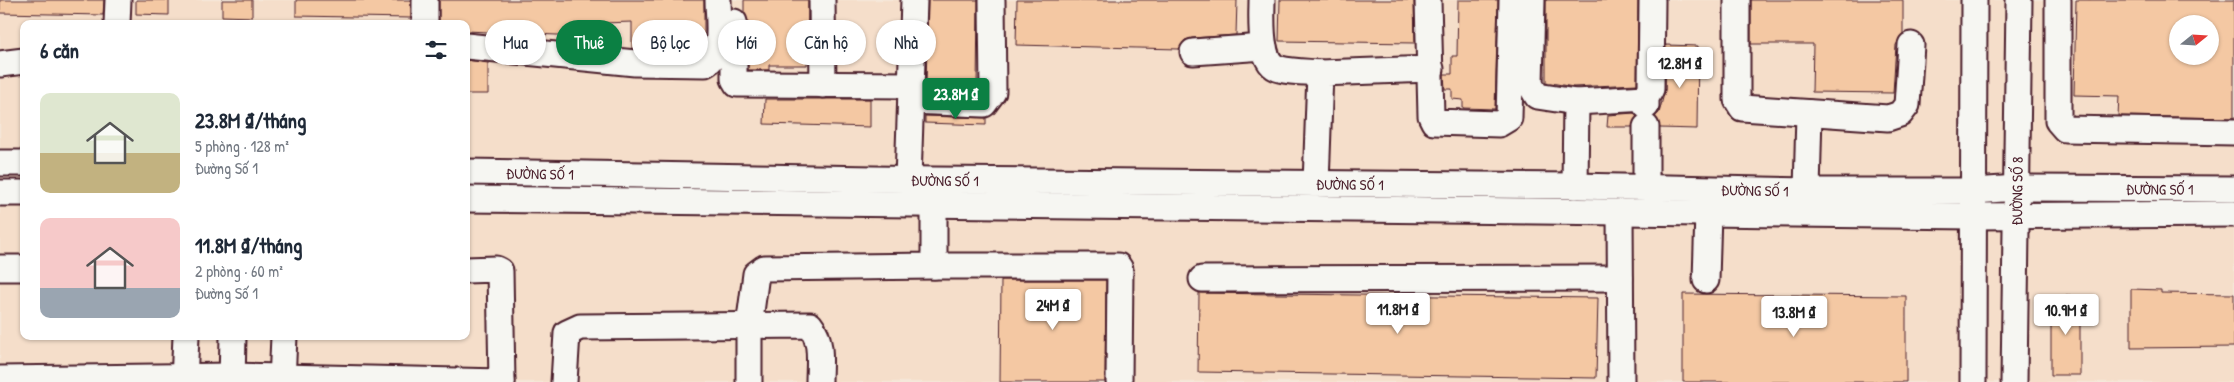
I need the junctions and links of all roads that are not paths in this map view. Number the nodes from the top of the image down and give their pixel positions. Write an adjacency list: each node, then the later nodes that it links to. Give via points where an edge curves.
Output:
1 (118, 0): 18 (street)
2 (425, 0): 19 (street)
3 (718, 0): 22 (street, via 718,48 713,60 705,64 635,63)
4 (734, 0): 29 (street, via 734,79 737,84)
5 (822, 0): 29 (street)
6 (914, 0): 30 (street)
7 (992, 0): 30 (street, via 993,92 990,99 984,104)
8 (1007, 0): 20 (street)
9 (1262, 0): 23 (street)
10 (1428, 0): 27 (street)
11 (1512, 0): 27 (street, via 1507,121 1499,124 1434,122 1431,116)
12 (1532, 0): 31 (street, via 1530,84 1536,96)
13 (1652, 0): 32 (street, via 1651,90)
14 (1737, 0): 33 (street, via 1738,104 1742,108)
15 (1974, 0): 46 (street)
16 (2019, 0): 42 (street, ĐƯỜNG SỐ 8)
17 (2058, 0): 34 (street, via 2060,126 2065,129)
18 (117, 20)
19 (425, 20)
20 (1007, 38)
21 (1911, 45): 33 (street, via 1906,105 1900,114 1888,118)
22 (470, 46)
23 (1264, 47): 24 (street); 28 (street, via 1270,62 1278,69)
24 (1193, 52)
25 (20, 62): 26 (street)
26 (0, 64)
27 (1431, 68): 28 (street)
28 (1320, 73): 39 (street)
29 (824, 85): 30 (street)
30 (911, 93): 38 (street)
31 (1576, 102): 32 (street); 40 (street)
32 (1646, 110): 41 (street)
33 (1809, 112): 45 (street)
34 (2234, 132)
35 (0, 162): 36 (street)
36 (20, 163)
37 (470, 172): 38 (street, ĐƯỜNG SỐ 1)
38 (908, 180): 44 (street, ĐƯỜNG SỐ 1)
39 (1316, 184): 40 (street, ĐƯỜNG SỐ 1); 44 (street, ĐƯỜNG SỐ 1)
40 (1575, 186): 41 (street, ĐƯỜNG SỐ 1)
41 (1646, 187): 45 (street, ĐƯỜNG SỐ 1)
42 (2017, 188): 43 (street, ĐƯỜNG SỐ 1); 46 (street, ĐƯỜNG SỐ 1); 52 (street, ĐƯỜNG SỐ 8)
43 (2234, 189)
44 (934, 191): 49 (street, ĐƯỜNG SỐ 1); 50 (street, ĐƯỜNG SỐ 1); 55 (street)
45 (1807, 191): 46 (street, ĐƯỜNG SỐ 1)
46 (1974, 191): 54 (street)
47 (0, 193): 48 (street)
48 (20, 193)
49 (470, 199)
50 (1620, 212): 51 (street, ĐƯỜNG SỐ 1); 59 (street)
51 (1708, 213): 54 (street, ĐƯỜNG SỐ 1); 61 (street)
52 (2017, 214): 53 (street, ĐƯỜNG SỐ 1); 54 (street, ĐƯỜNG SỐ 1); 77 (street, ĐƯỜNG SỐ 8)
53 (2234, 214)
54 (1974, 216): 76 (street)
55 (934, 266): 62 (street, via 764,268 756,274); 74 (street, via 1118,266)
56 (0, 268): 57 (street)
57 (20, 268)
58 (470, 270): 70 (street, via 500,271)
59 (1620, 278): 60 (street); 75 (street)
60 (1202, 279)
61 (1706, 280)
62 (749, 327): 71 (street, via 580,327 567,333); 72 (street); 73 (street, via 810,325 817,333)
63 (186, 340): 67 (street)
64 (233, 340): 68 (street)
65 (284, 340): 69 (street)
66 (0, 379): 67 (street)
67 (185, 379): 68 (street)
68 (232, 379): 69 (street)
69 (282, 379): 70 (street)
70 (502, 382)
71 (564, 382)
72 (749, 382)
73 (819, 382)
74 (1119, 382)
75 (1620, 382)
76 (1973, 382)
77 (2014, 382)

